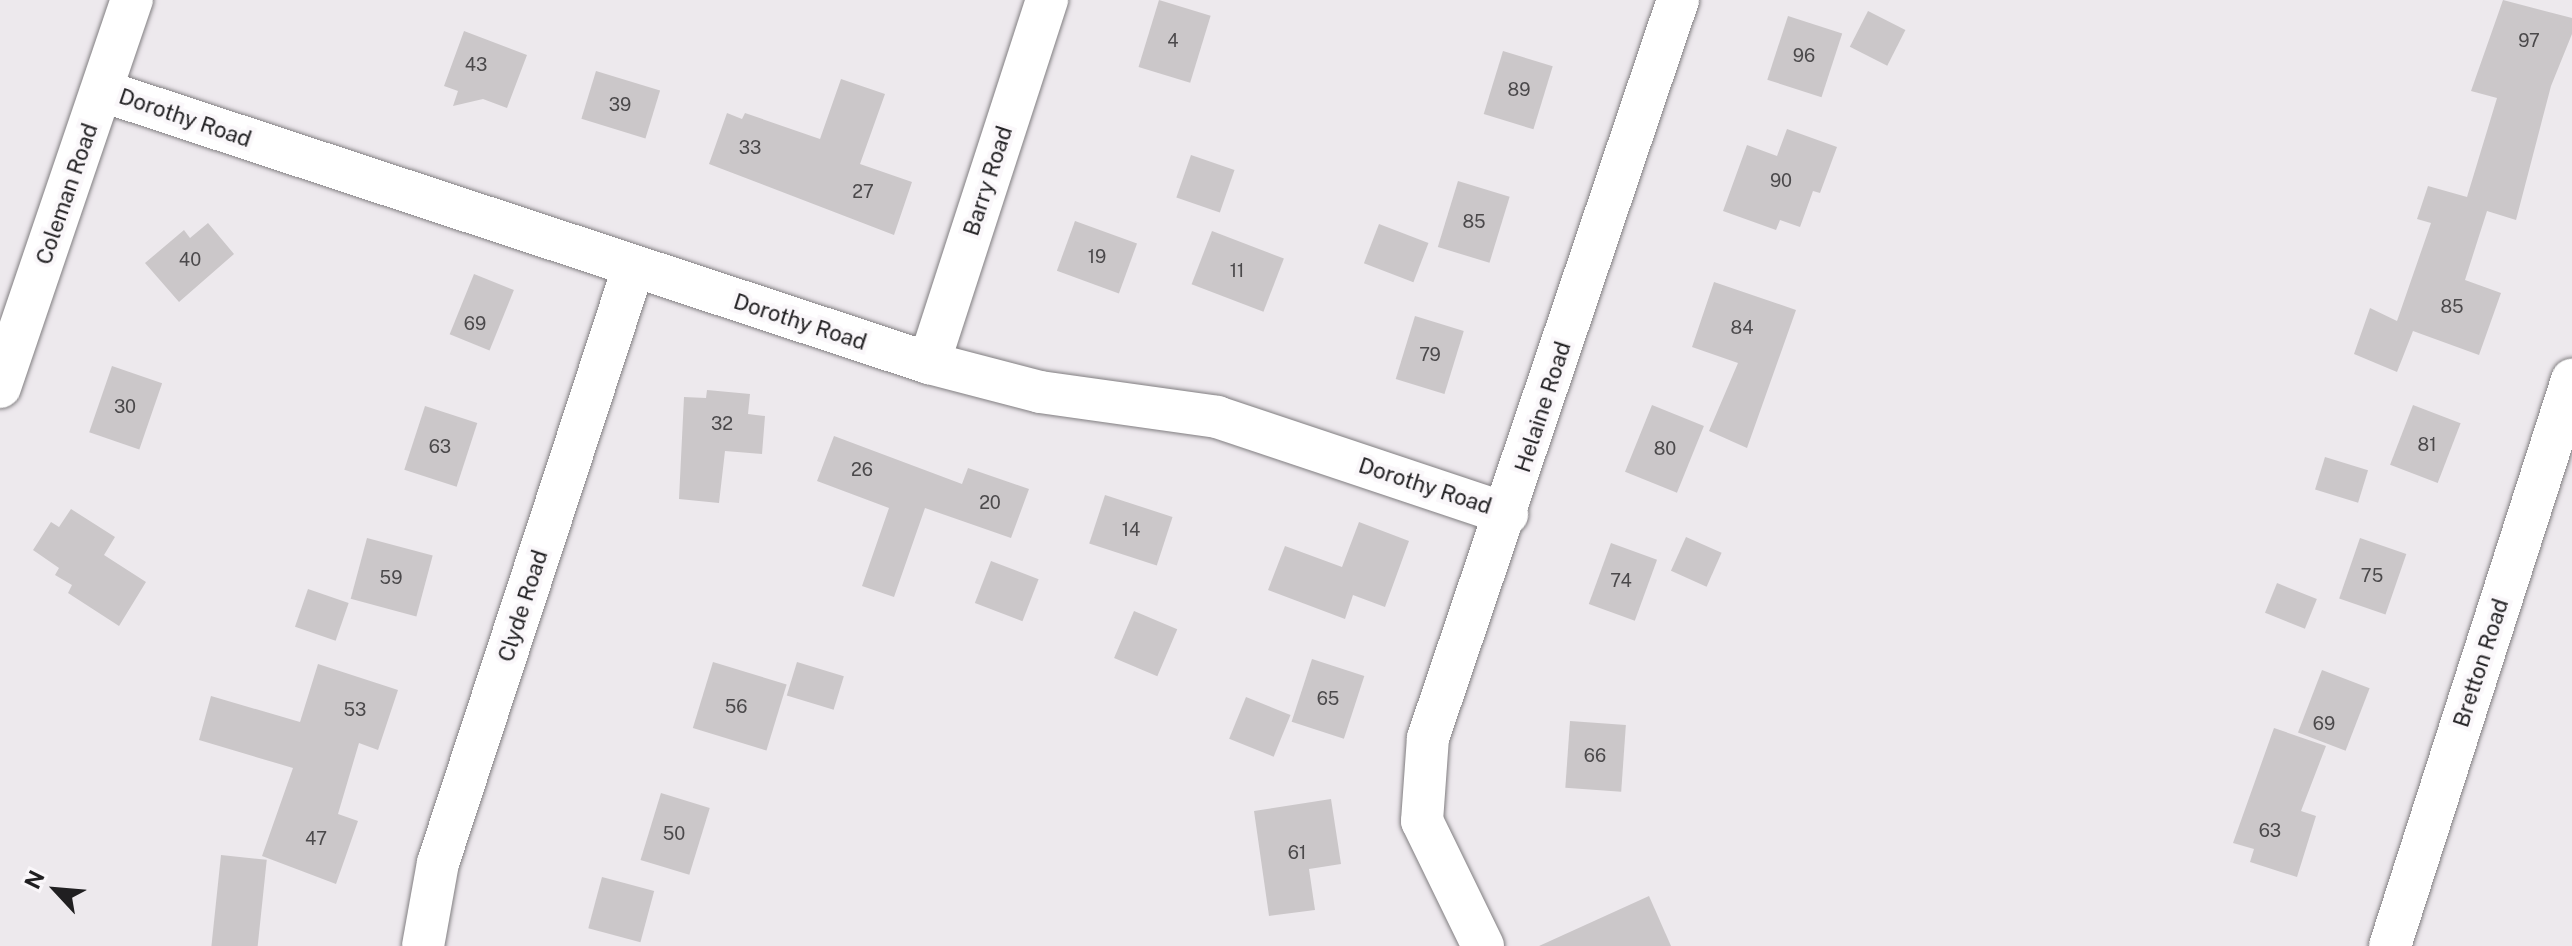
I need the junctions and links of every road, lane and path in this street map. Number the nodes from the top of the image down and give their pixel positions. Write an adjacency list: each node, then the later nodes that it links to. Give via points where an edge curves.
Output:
1 (132, 0): 4 (street, Coleman Road)
2 (1047, 0): 6 (street, Barry Road)
3 (1678, 0): 9 (street, Helaine Road)
4 (103, 91): 5 (street, Dorothy Road); 8 (street, Coleman Road)
5 (633, 269): 6 (street, Dorothy Road); 10 (street, Clyde Road, via 438,863)
6 (929, 363): 9 (street, Dorothy Road, via 1040,392 1217,417)
7 (2572, 380): 12 (street, Bretton Road)
8 (0, 387)
9 (1507, 514): 11 (street, Helaine Road, via 1428,738 1422,821)
10 (423, 946)
11 (1483, 946)
12 (2390, 946)

